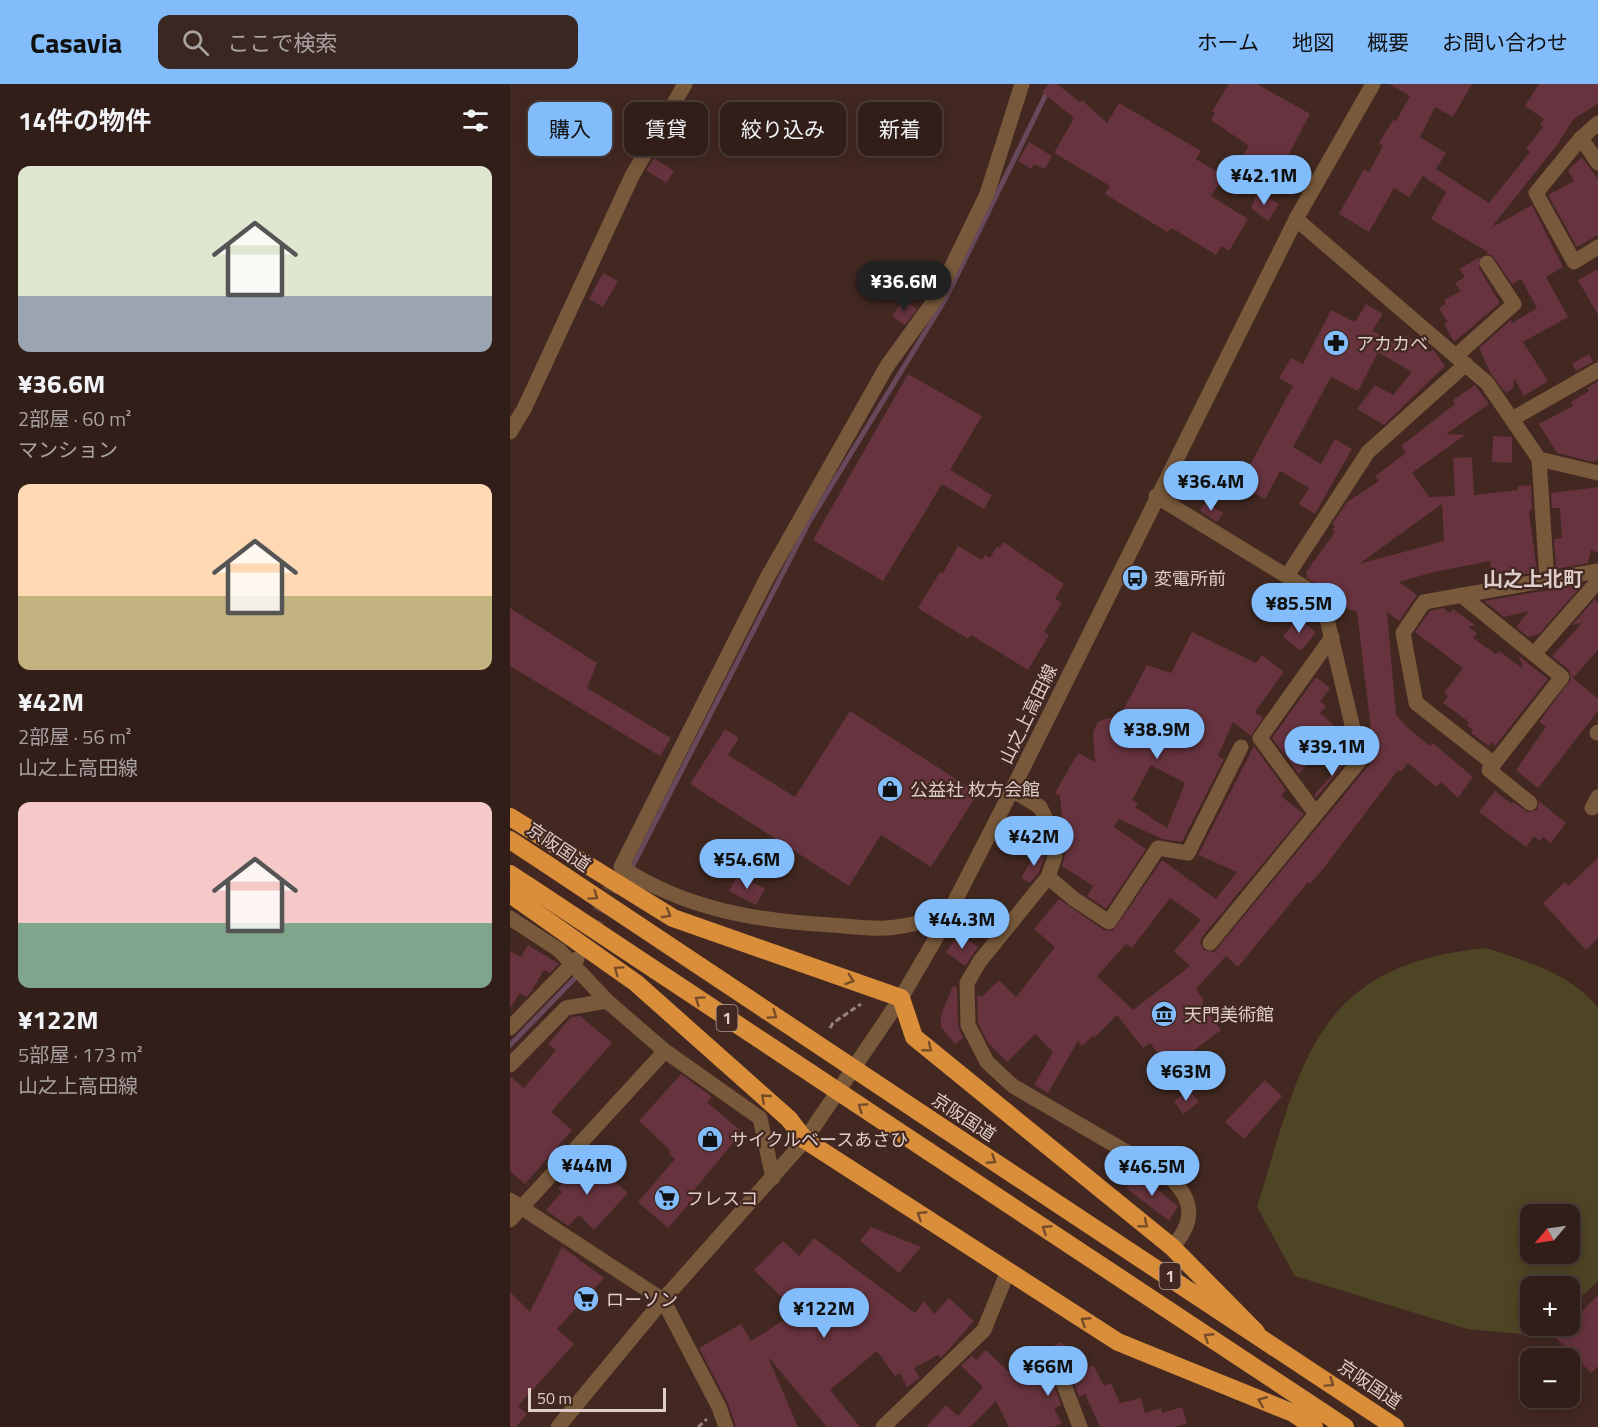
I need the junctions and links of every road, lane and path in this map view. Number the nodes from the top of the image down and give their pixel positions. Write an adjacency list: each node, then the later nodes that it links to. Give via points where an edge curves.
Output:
1 (685, 84): 13 (street, via 632,176)
2 (1022, 84): 34 (street, via 987,194 937,297 887,366 767,578 621,867 676,897 739,916 788,923 887,928)
3 (1373, 84): 7 (street, 山之上高田線)
4 (1598, 123): 5 (street)
5 (1581, 138): 6 (street); 8 (street, via 1536,194 1574,262)
6 (1598, 163)
7 (1296, 219): 10 (street); 16 (street, 山之上高田線)
8 (1598, 247)
9 (1487, 263): 10 (street, via 1514,304)
10 (1461, 360): 12 (street, via 1487,383); 18 (street, via 1368,452)
11 (1598, 370): 12 (street)
12 (1512, 419): 14 (street)
13 (510, 432)
14 (1539, 459): 15 (street); 19 (street)
15 (1598, 473)
16 (1156, 496): 18 (street); 26 (street, 山之上高田線)
17 (1598, 571): 19 (street)
18 (1287, 576): 22 (street, via 1322,598)
19 (1547, 580): 21 (street)
20 (1598, 581): 23 (street)
21 (1461, 596): 23 (street); 25 (street, via 1424,602 1403,633 1416,704)
22 (1332, 637): 28 (street, via 1354,733 1366,753); 28 (street, via 1260,738)
23 (1534, 654): 25 (street, via 1562,677)
24 (1241, 747): 32 (street, via 1188,853 1158,848 1108,922)
25 (1494, 764): 27 (street, via 1489,770)
26 (1012, 790): 32 (street, via 1040,807 1051,829 1055,856); 34 (street, 山之上高田線)
27 (1530, 803)
28 (1316, 814): 36 (street)
29 (510, 817): 38 (highway, one-way to 38, via 673,918)
30 (510, 840): 52 (highway, 京阪国道 / 1, one-way to 52, bridge)
31 (510, 874): 33 (highway, 1)
32 (1048, 877): 49 (street, via 980,961 967,983 968,1025 987,1062 1013,1086 1167,1176 1183,1190 1190,1212 1184,1234)
33 (518, 889): 45 (highway, one-way to 33, via 789,1119 636,983); 59 (highway, 1, one-way to 33, bridge, via 928,1151)
34 (945, 917): 38 (street, 山之上高田線)
35 (510, 918): 37 (street)
36 (1210, 943)
37 (577, 960): 40 (street); 41 (street)
38 (901, 998): 45 (street, 山之上高田線); 49 (highway, 1, one-way to 49, via 914,1037)
39 (868, 999): 42 (path)
40 (607, 1001): 43 (street); 44 (street, via 566,1008)
41 (510, 1028)
42 (830, 1028)
43 (665, 1052): 46 (street, via 760,1118); 47 (street)
44 (510, 1065)
45 (805, 1140): 46 (street, 山之上高田線); 50 (highway, one-way to 45)
46 (773, 1178): 51 (street, 山之上高田線)
47 (516, 1203): 48 (street); 51 (street)
48 (510, 1220)
49 (1172, 1247): 52 (highway, 1)
50 (1008, 1271): 56 (street, via 984,1330); 58 (highway, one-way to 50, via 1293,1413 1118,1342)
51 (663, 1300): 54 (street, 山之上高田線); 55 (street)
52 (1256, 1332): 60 (highway, 京阪国道 / 1, one-way to 60)
53 (1061, 1377): 57 (street)
54 (558, 1427)
55 (726, 1427)
56 (883, 1427)
57 (1080, 1427)
58 (1314, 1427)
59 (1345, 1427)
60 (1395, 1427)

